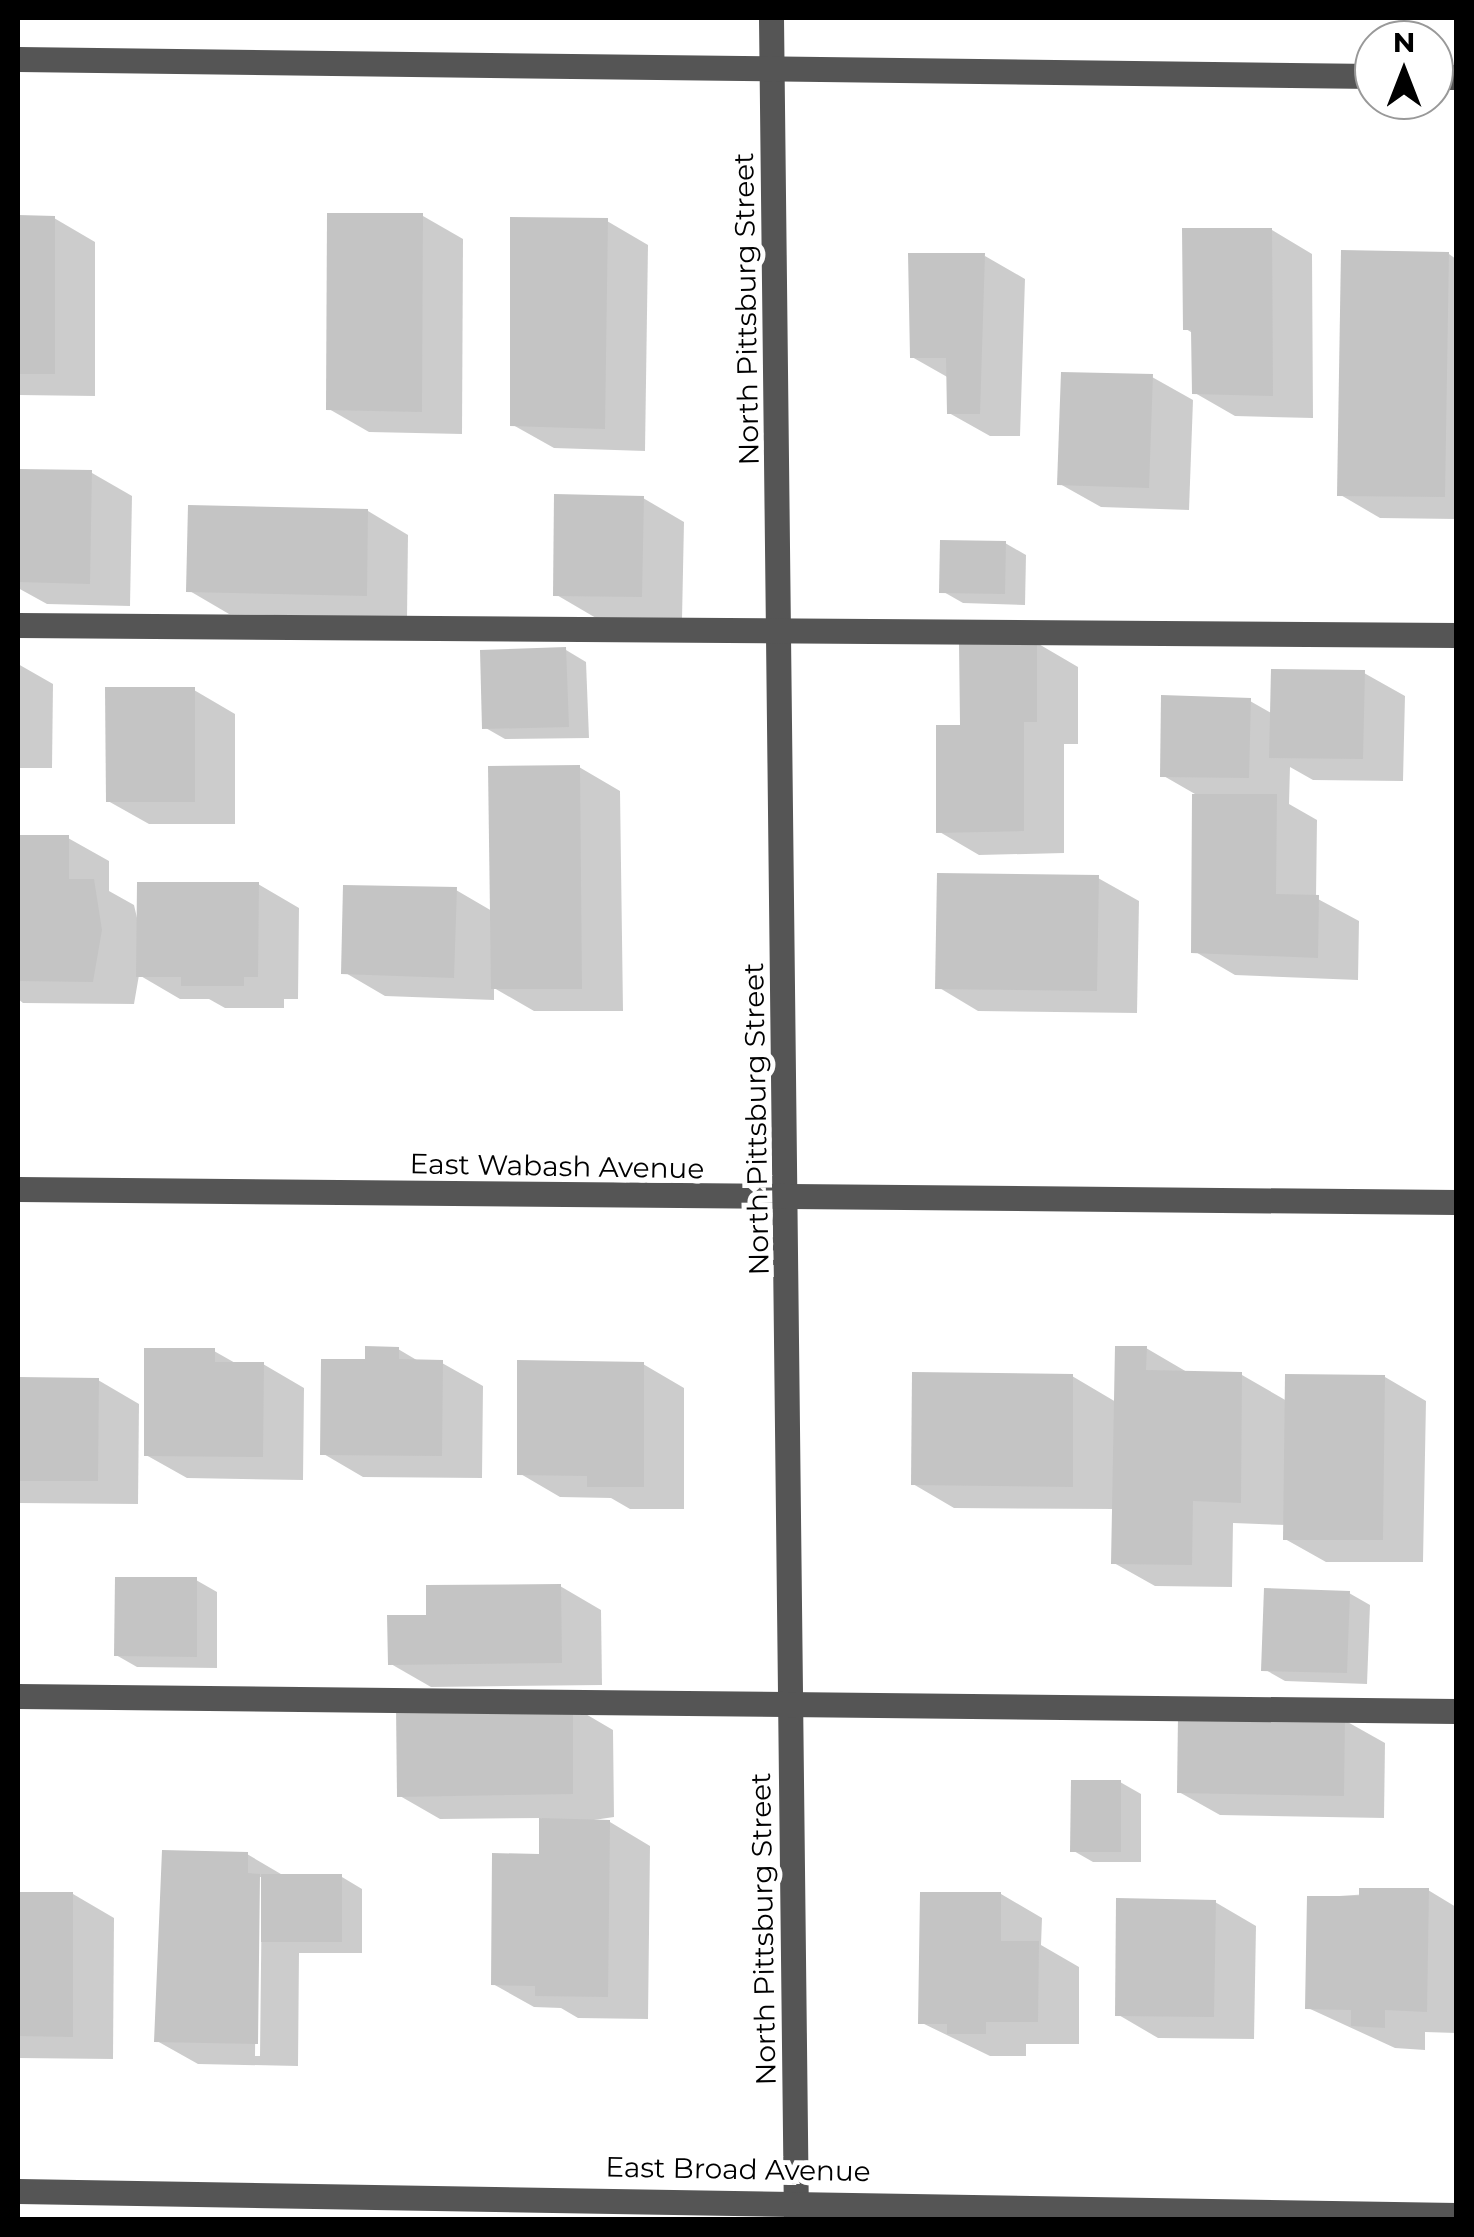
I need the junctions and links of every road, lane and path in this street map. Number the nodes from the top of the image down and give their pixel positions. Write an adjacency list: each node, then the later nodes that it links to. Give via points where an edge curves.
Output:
1 (772, 18): 3 (street, North Pittsburg Street)
2 (18, 59): 3 (street)
3 (772, 68): 4 (street); 6 (street, North Pittsburg Street)
4 (1354, 76)
5 (18, 625): 6 (street)
6 (781, 633): 7 (street); 9 (street, North Pittsburg Street)
7 (1456, 636)
8 (18, 1190): 9 (street, East Wabash Avenue)
9 (788, 1199): 10 (street, East Wabash Avenue); 12 (street, North Pittsburg Street)
10 (1456, 1202)
11 (18, 1696): 12 (street)
12 (791, 1705): 13 (street); 15 (street, North Pittsburg Street)
13 (1456, 1711)
14 (18, 2190): 15 (street, East Broad Avenue)
15 (796, 2210): 16 (street, East Broad Avenue)
16 (1456, 2215)

